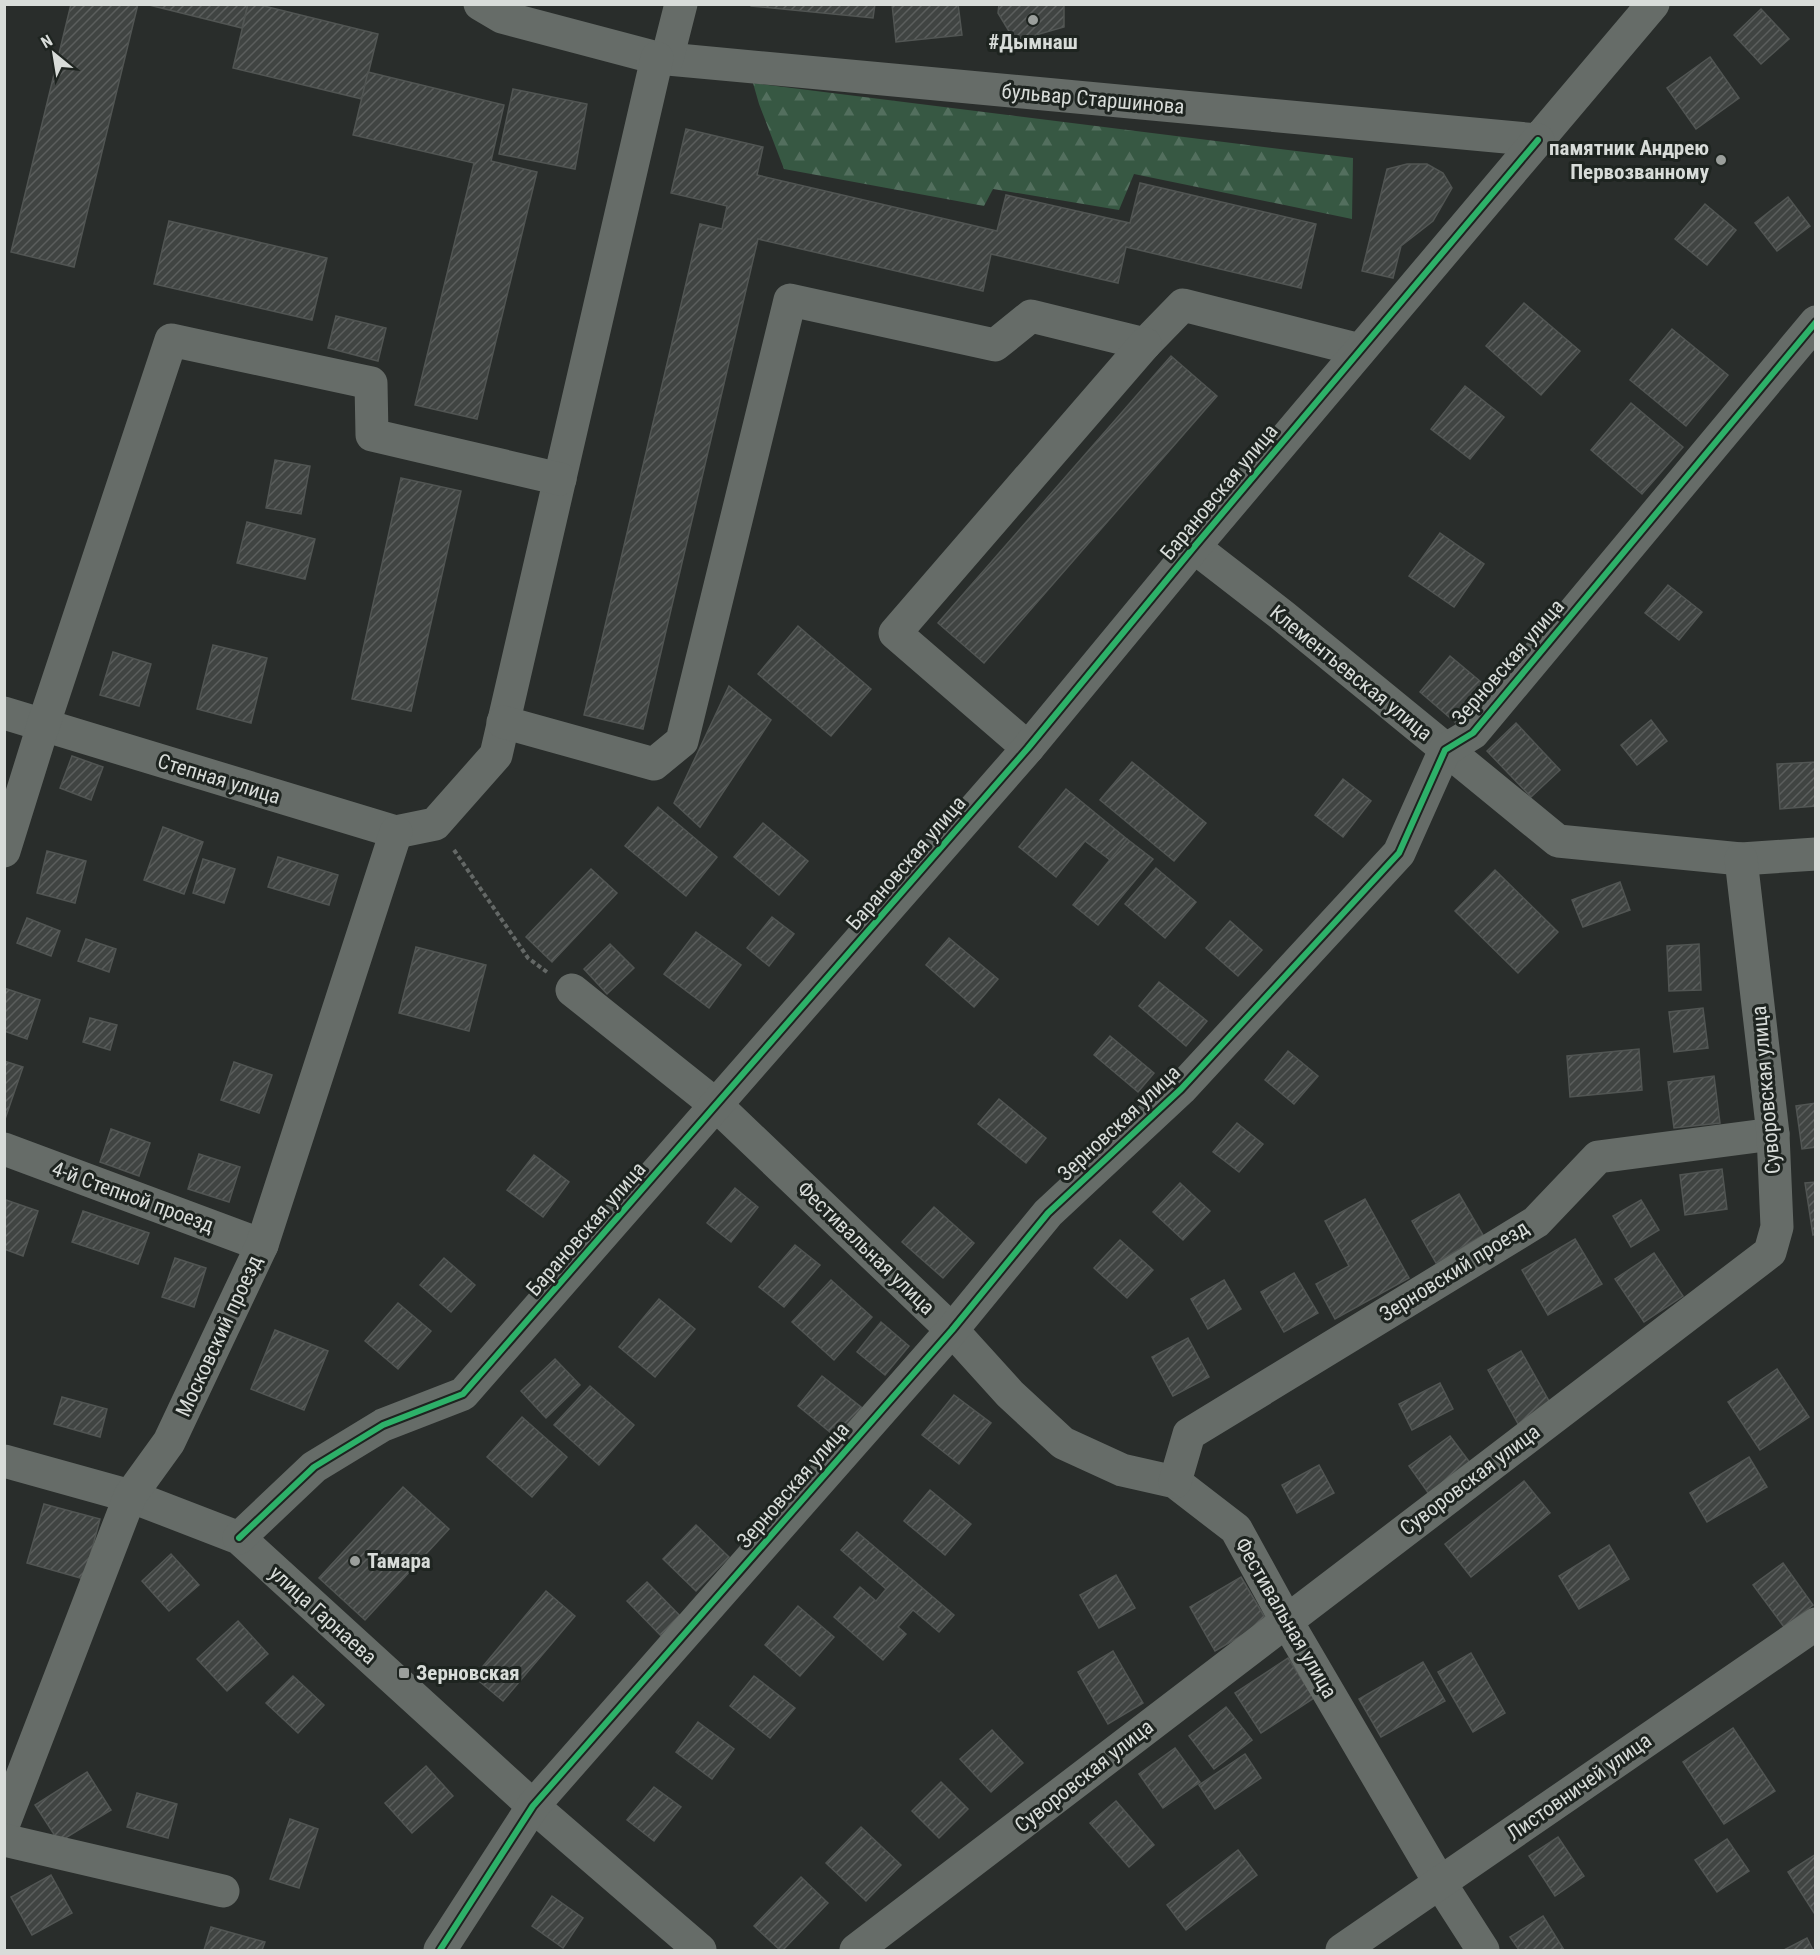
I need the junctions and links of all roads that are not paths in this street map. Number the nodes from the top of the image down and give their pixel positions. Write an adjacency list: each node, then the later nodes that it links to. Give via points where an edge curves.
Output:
1 (480, 4): 4 (street, бульвар Старшинова, via 502,17)
2 (681, 4): 4 (street)
3 (1653, 4): 5 (street)
4 (662, 58): 5 (street, бульвар Старшинова); 9 (street)
5 (1538, 140): 8 (street, Барановская улица)
6 (1815, 322): 15 (street, Зерновская улица, via 1473,733)
7 (1145, 344): 8 (street, via 1183,304); 12 (street, via 1031,316 995,345 790,300 682,741 654,764); 14 (street, via 896,633)
8 (1360, 350): 10 (street, Барановская улица)
9 (560, 479): 12 (street); 13 (street, via 372,435 371,383 171,340)
10 (1194, 547): 14 (street, Барановская улица); 15 (street, Клементьевская улица)
11 (4, 713): 13 (street, Степная улица)
12 (503, 722): 16 (street, Степная улица, via 496,755 435,824)
13 (43, 726): 16 (street, Степная улица); 17 (street)
14 (1028, 748): 21 (street, Барановская улица)
15 (1445, 750): 19 (street, Клементьевская улица, via 1558,841); 25 (street, Зерновская улица, via 1400,853 1181,1089 1048,1213)
16 (396, 832): 24 (street, Московский проезд)
17 (4, 851)
18 (1815, 854): 19 (street, Клементьевская улица)
19 (1741, 859): 22 (street, Суворовская улица)
20 (572, 990): 21 (street, Фестивальная улица)
21 (716, 1105): 25 (street, Фестивальная улица); 29 (street, Барановская улица, via 463,1394 383,1425 314,1467)
22 (1773, 1134): 27 (street, Зерновский проезд, via 1598,1157 1536,1222 1190,1434); 30 (street, Суворовская улица, via 1777,1227 1770,1252)
23 (4, 1149): 24 (street, 4-й Степной проезд)
24 (262, 1245): 28 (street, Московский проезд, via 169,1442)
25 (952, 1330): 27 (street, Фестивальная улица, via 1010,1395 1063,1443 1122,1470); 32 (street, Зерновская улица)
26 (4, 1461): 28 (street, улица Гарнаева)
27 (1174, 1482): 30 (street, Фестивальная улица, via 1236,1529)
28 (130, 1496): 29 (street, улица Гарнаева); 33 (street, Московский проезд)
29 (239, 1538): 32 (street, улица Гарнаева)
30 (1286, 1620): 35 (street, Фестивальная улица); 39 (street, Суворовская улица)
31 (1815, 1624): 35 (street, Листовничей улица)
32 (533, 1806): 37 (street, Зерновская улица); 38 (street, улица Гарнаева)
33 (4, 1823)
34 (4, 1840): 36 (street)
35 (1440, 1883): 40 (street, Листовничей улица); 41 (street, Фестивальная улица)
36 (223, 1891)
37 (440, 1950)
38 (700, 1950)
39 (856, 1950)
40 (1342, 1950)
41 (1483, 1950)

